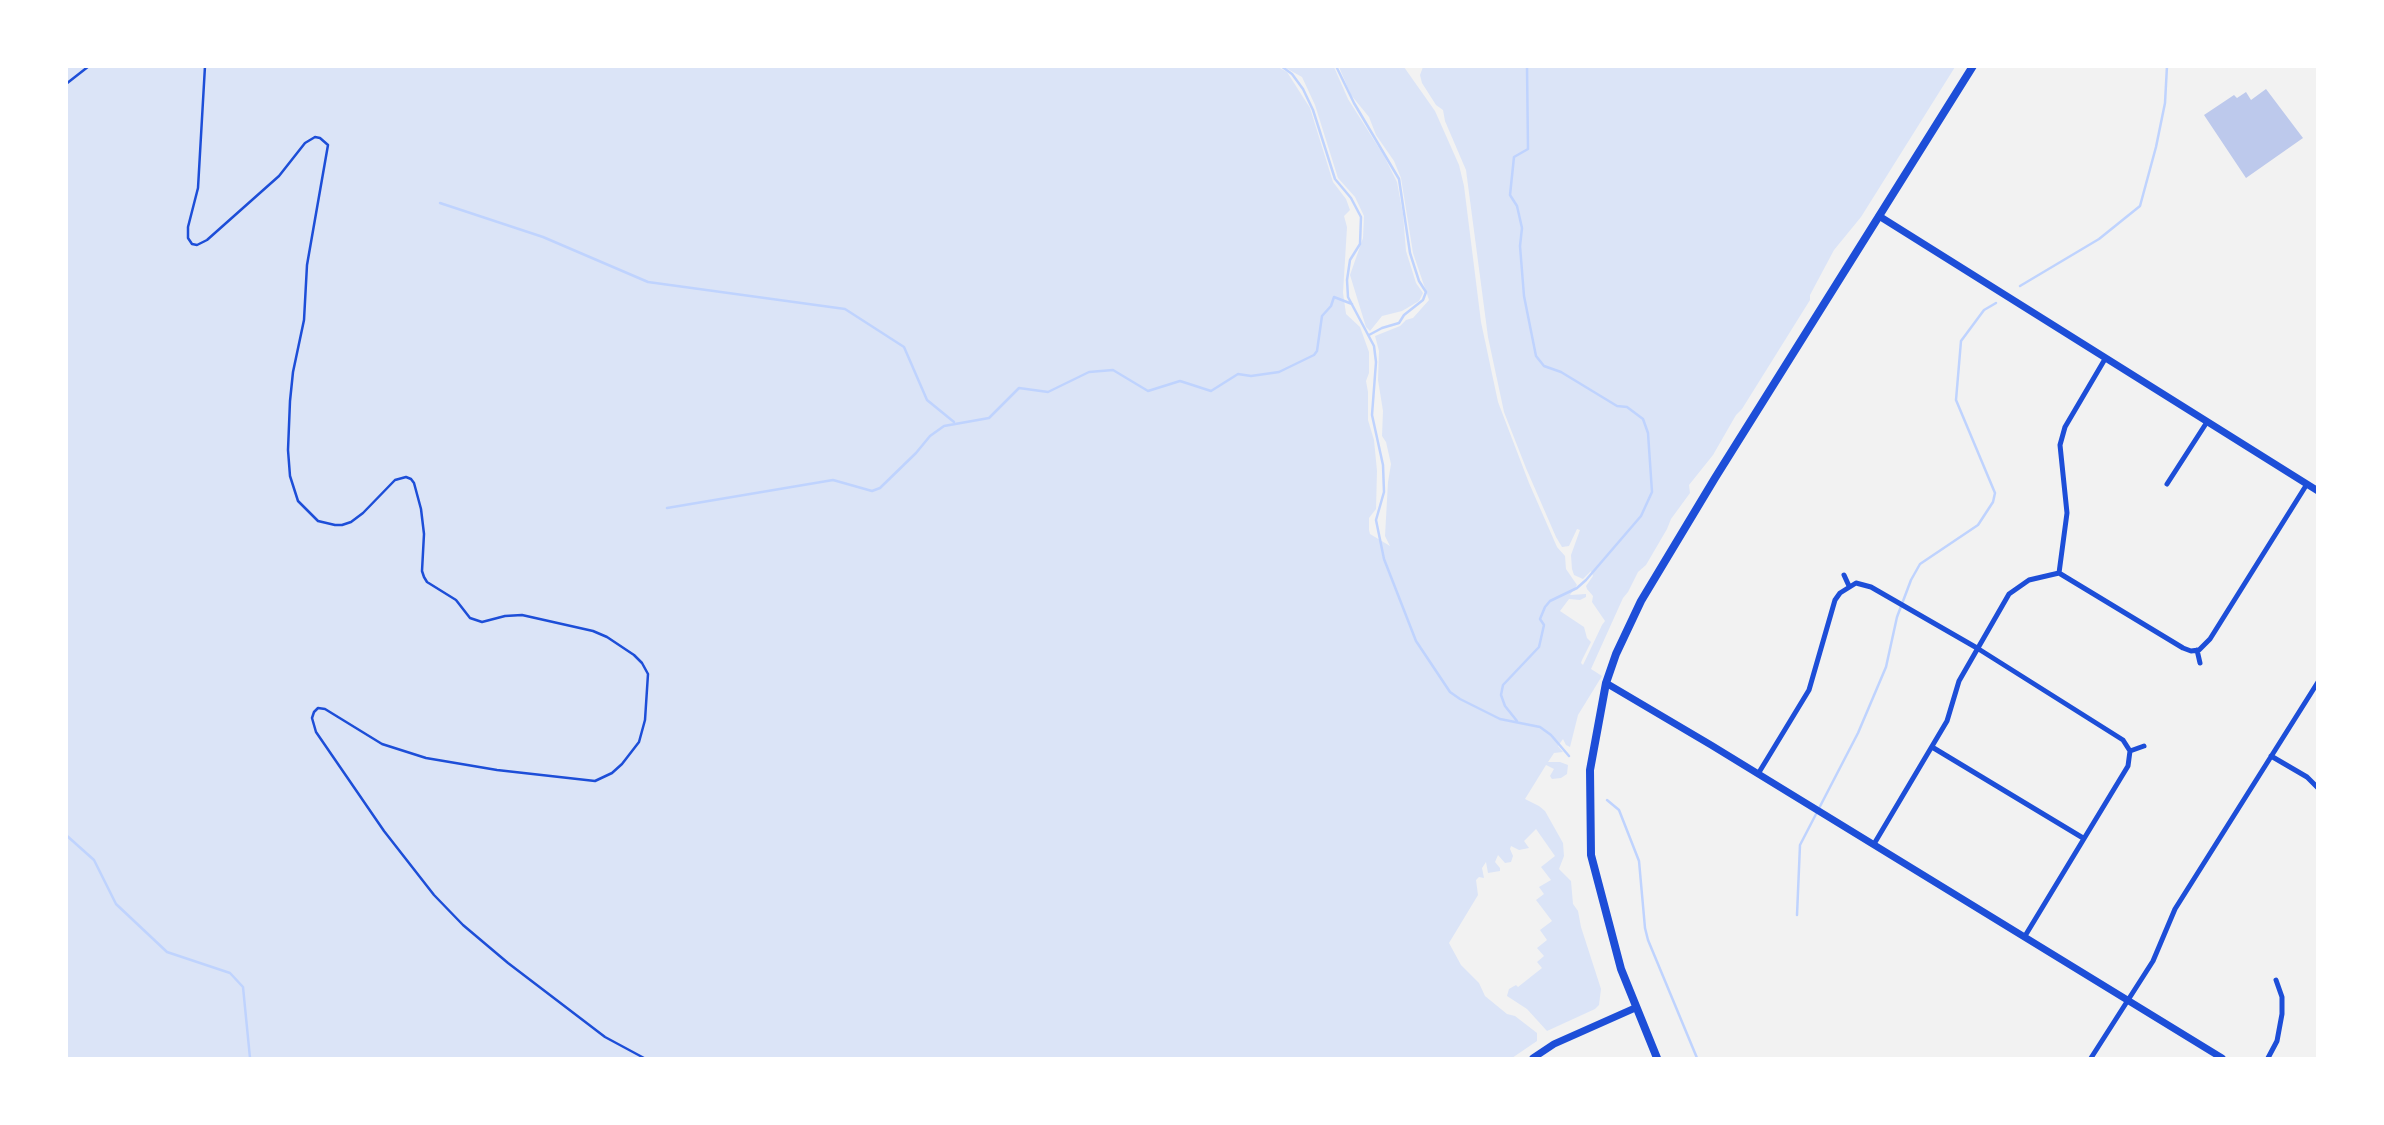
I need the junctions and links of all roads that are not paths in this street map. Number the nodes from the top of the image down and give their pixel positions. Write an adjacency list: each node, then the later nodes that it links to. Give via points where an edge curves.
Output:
1 (89, 66): 4 (lane)
2 (205, 66): 31 (lane, via 198,188 188,228 192,244 207,240 279,176 305,143 314,137 328,145 290,401 289,463 298,501 318,521 342,524 363,513 395,480 411,479 421,509 424,578 456,600 470,618 482,622 522,615 593,631 634,655 648,674 639,742 612,773 595,781 426,758 382,744 325,709 314,712 316,732 384,831 463,925 605,1037)
3 (1973, 66): 5 (main road)
4 (66, 84)
5 (1879, 216): 6 (street); 18 (main road, via 1641,601)
6 (2105, 359): 7 (street); 11 (street, via 2060,445 2067,513)
7 (2207, 422): 8 (street); 9 (street)
8 (2167, 484)
9 (2307, 484): 10 (street); 15 (street, via 2210,639)
10 (2318, 491)
11 (2059, 573): 14 (street, via 2029,580 2009,594); 15 (street, via 2187,650)
12 (1844, 575): 13 (street)
13 (1851, 585): 14 (street, via 1871,587); 23 (street, via 1831,608 1809,690)
14 (1977, 648): 20 (street); 21 (street, via 2123,740)
15 (2198, 650): 16 (street)
16 (2200, 663)
17 (2318, 682): 22 (street)
18 (1606, 683): 23 (street); 30 (main road, via 1590,770 1591,855)
19 (2144, 746): 21 (street)
20 (1932, 747): 25 (street); 26 (street)
21 (2130, 751): 25 (street, via 2127,766)
22 (2271, 756): 24 (street); 29 (street, via 2175,909 2153,961)
23 (1758, 775): 26 (street)
24 (2318, 788)
25 (2083, 838): 27 (street)
26 (1874, 844): 27 (street)
27 (2025, 936): 29 (street)
28 (2276, 980): 36 (street, via 2282,997 2281,1028)
29 (2127, 1000): 34 (street); 35 (street)
30 (1635, 1008): 32 (street, via 1554,1044); 33 (main road)
31 (644, 1059)
32 (1533, 1059)
33 (1657, 1059)
34 (2091, 1059)
35 (2222, 1059)
36 (2268, 1059)

